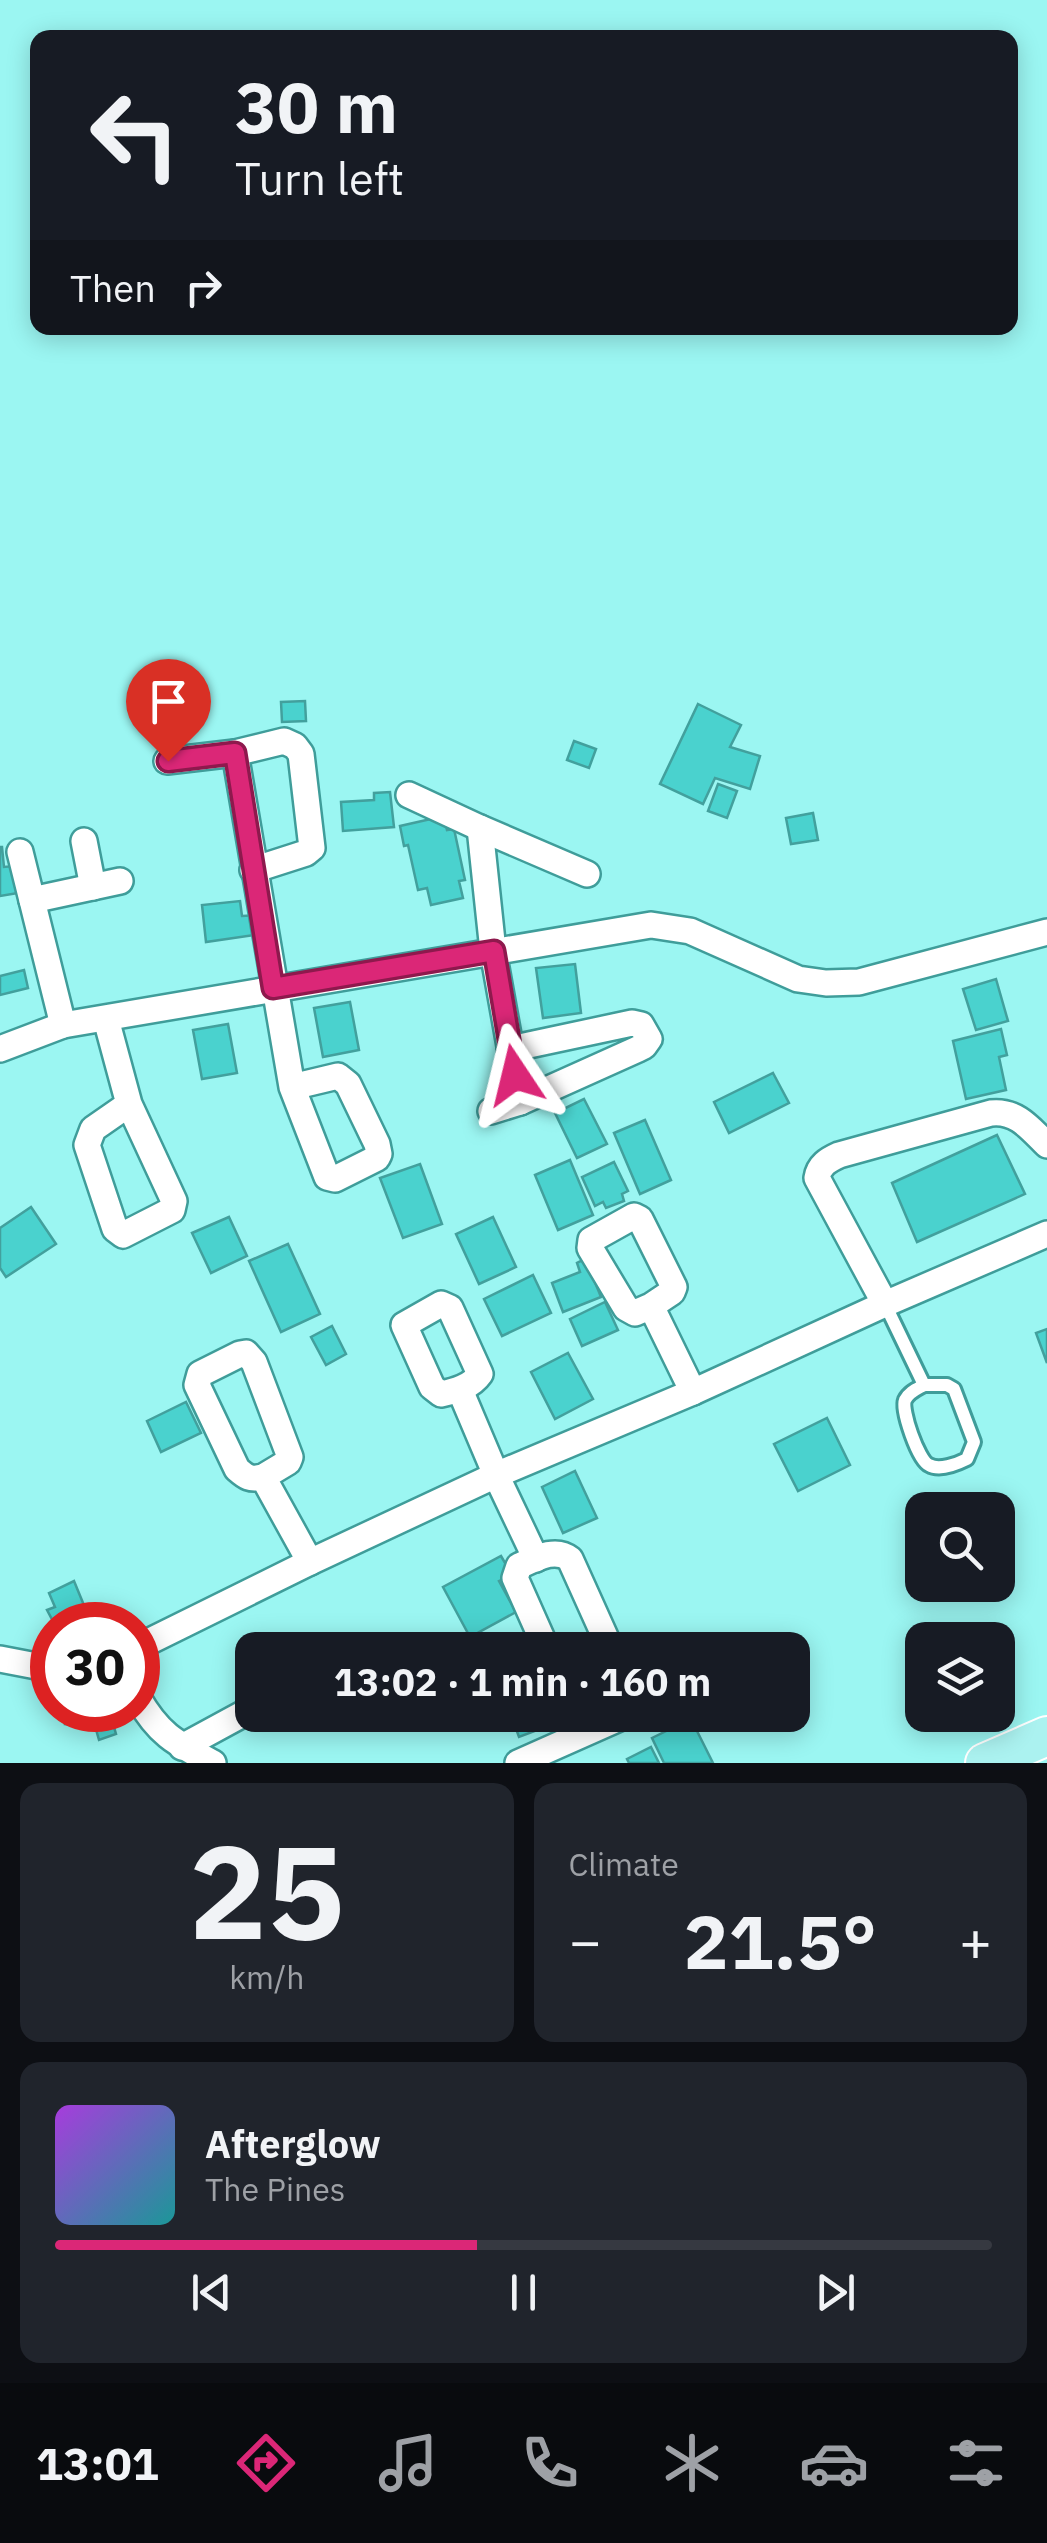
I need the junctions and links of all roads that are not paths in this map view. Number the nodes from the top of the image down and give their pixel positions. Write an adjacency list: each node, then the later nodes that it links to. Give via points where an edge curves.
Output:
1 (235, 753): 2 (street); 7 (street); 7 (street, via 284,741 301,754 312,848)
2 (168, 761)
3 (410, 794): 4 (street)
4 (480, 828): 8 (street); 13 (street)
5 (84, 841): 10 (street)
6 (20, 852): 11 (street)
7 (253, 870): 14 (street)
8 (586, 874)
9 (120, 881): 10 (street)
10 (93, 887): 11 (street)
11 (32, 900): 16 (street)
12 (1047, 932): 13 (street, via 859,982 798,978 690,931 651,925)
13 (494, 951): 14 (street); 18 (street)
14 (273, 988): 15 (street); 19 (street)
15 (106, 1018): 16 (street); 21 (street)
16 (63, 1025): 17 (street)
17 (0, 1049)
18 (510, 1049): 20 (street); 20 (street, via 632,1023 649,1038)
19 (292, 1087)
20 (520, 1102): 22 (street)
21 (129, 1104): 21 (street, via 174,1206 124,1235 115,1229 86,1145 94,1129)
22 (492, 1112)
23 (1047, 1146): 25 (street, via 1004,1111 826,1161 817,1178)
24 (1047, 1234): 25 (street)
25 (885, 1304): 27 (lane); 29 (street)
26 (651, 1306): 29 (street)
27 (924, 1385): 27 (lane, via 903,1403 921,1459 940,1467 968,1460 974,1442 954,1389)
28 (460, 1390): 30 (street)
29 (693, 1392): 30 (street)
30 (496, 1475): 32 (street); 33 (street)
31 (263, 1477): 31 (street, via 253,1480 237,1468 196,1385 200,1374 240,1354 254,1362 290,1458); 33 (street)
32 (536, 1559): 34 (street, via 519,1566 516,1578); 35 (street, via 557,1553 570,1560)
33 (310, 1562): 36 (street)
34 (539, 1632)
35 (604, 1632)
36 (160, 1636)
37 (0, 1658): 38 (street)
38 (30, 1664)
39 (235, 1718): 43 (street)
40 (160, 1729): 43 (street)
41 (566, 1732): 45 (street)
42 (1047, 1736): 46 (main road)
43 (182, 1747): 44 (street)
44 (213, 1763)
45 (518, 1763)
46 (985, 1763)

